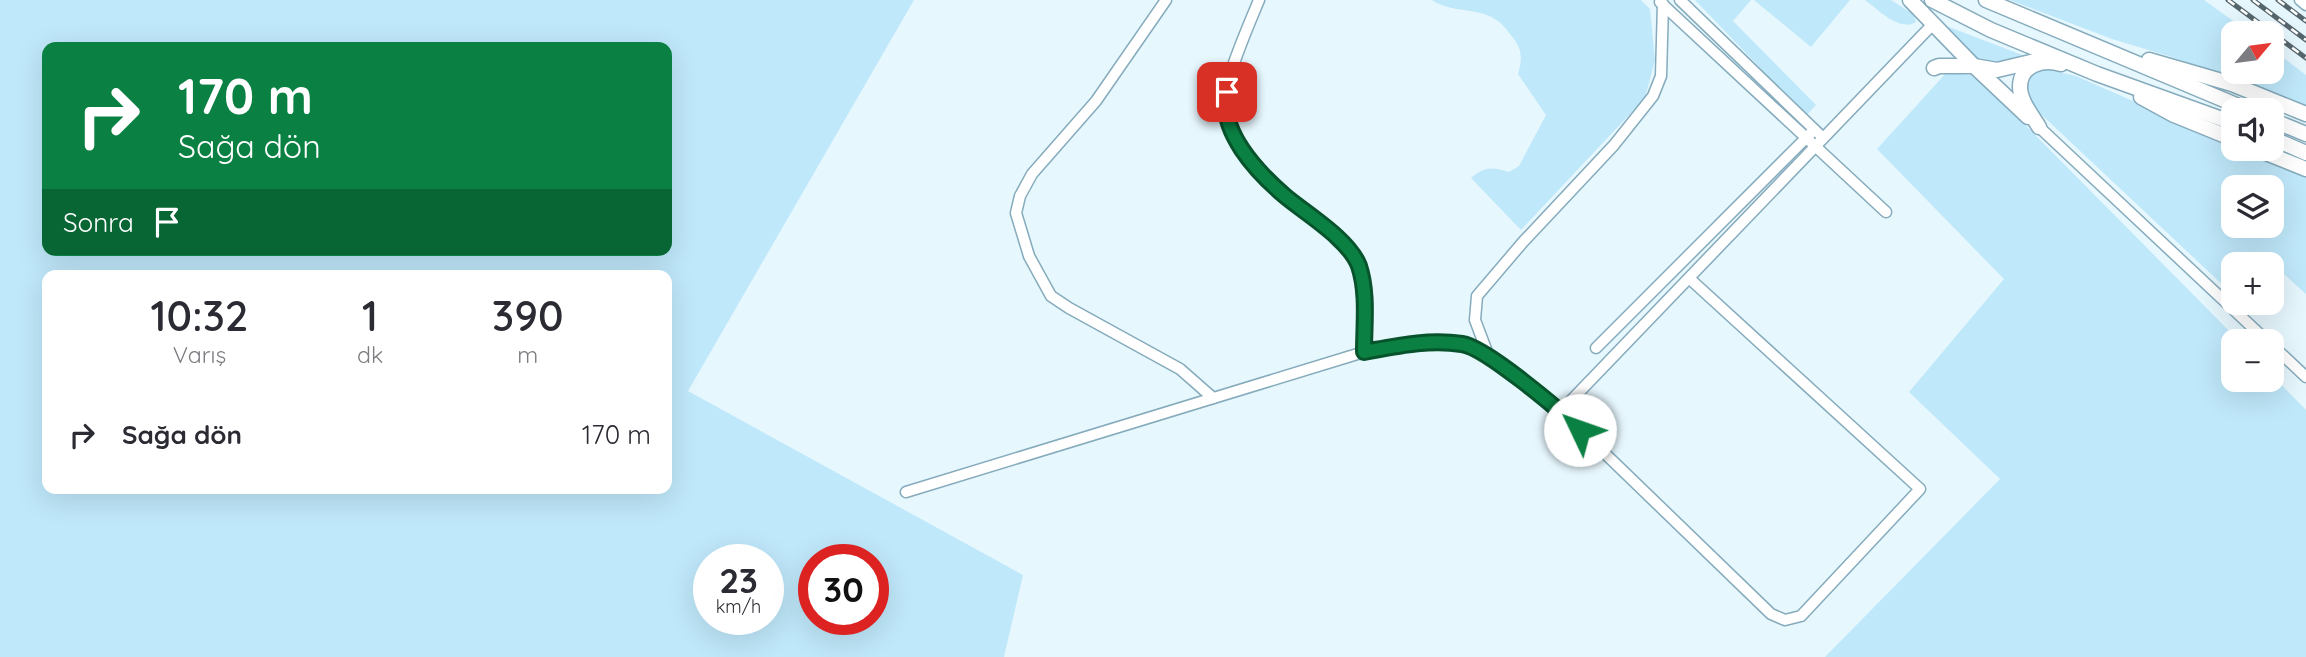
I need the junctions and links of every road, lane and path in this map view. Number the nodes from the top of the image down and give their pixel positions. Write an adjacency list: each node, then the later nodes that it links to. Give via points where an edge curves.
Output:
1 (1167, 0): 36 (street, via 1097,101 1032,174 1016,213 1028,256 1051,296 1180,369)
2 (1259, 0): 32 (street, via 1224,106 1235,138 1252,163 1285,196 1322,222 1358,265 1365,301)
3 (1680, 0): 23 (street)
4 (1910, 0): 10 (main road)
5 (1931, 0): 15 (main road)
6 (1986, 0): 11 (main road)
7 (2300, 0): 9 (street)
8 (1660, 2): 23 (street); 34 (street, via 1661,76 1653,96 1478,296 1475,320)
9 (2306, 5)
10 (1933, 24): 13 (main road); 23 (street)
11 (2088, 43): 16 (main road); 17 (main road, via 2232,84)
12 (2051, 61): 13 (main road, via 1997,70); 15 (main road); 20 (main road, via 2030,66 2020,87)
13 (1974, 66): 14 (main road); 20 (main road)
14 (1934, 68)
15 (2097, 74): 18 (main road); 21 (main road)
16 (2221, 99)
17 (2306, 114)
18 (2221, 119)
19 (2284, 125): 22 (main road)
20 (2039, 127): 30 (street)
21 (2221, 134)
22 (2306, 134)
23 (1814, 138): 28 (street); 29 (street); 31 (street)
24 (2284, 143): 25 (main road)
25 (2306, 153)
26 (2284, 160): 27 (main road)
27 (2306, 169)
28 (1886, 212)
29 (1690, 279): 37 (street); 37 (street, via 1920,489 1801,615 1785,620 1771,614)
30 (2254, 329)
31 (1596, 348)
32 (1364, 352): 34 (street, via 1417,342 1453,343); 36 (street)
33 (2284, 356): 35 (street)
34 (1489, 357): 37 (street)
35 (2306, 377)
36 (1213, 398): 38 (street)
37 (1561, 411)
38 (906, 492)

